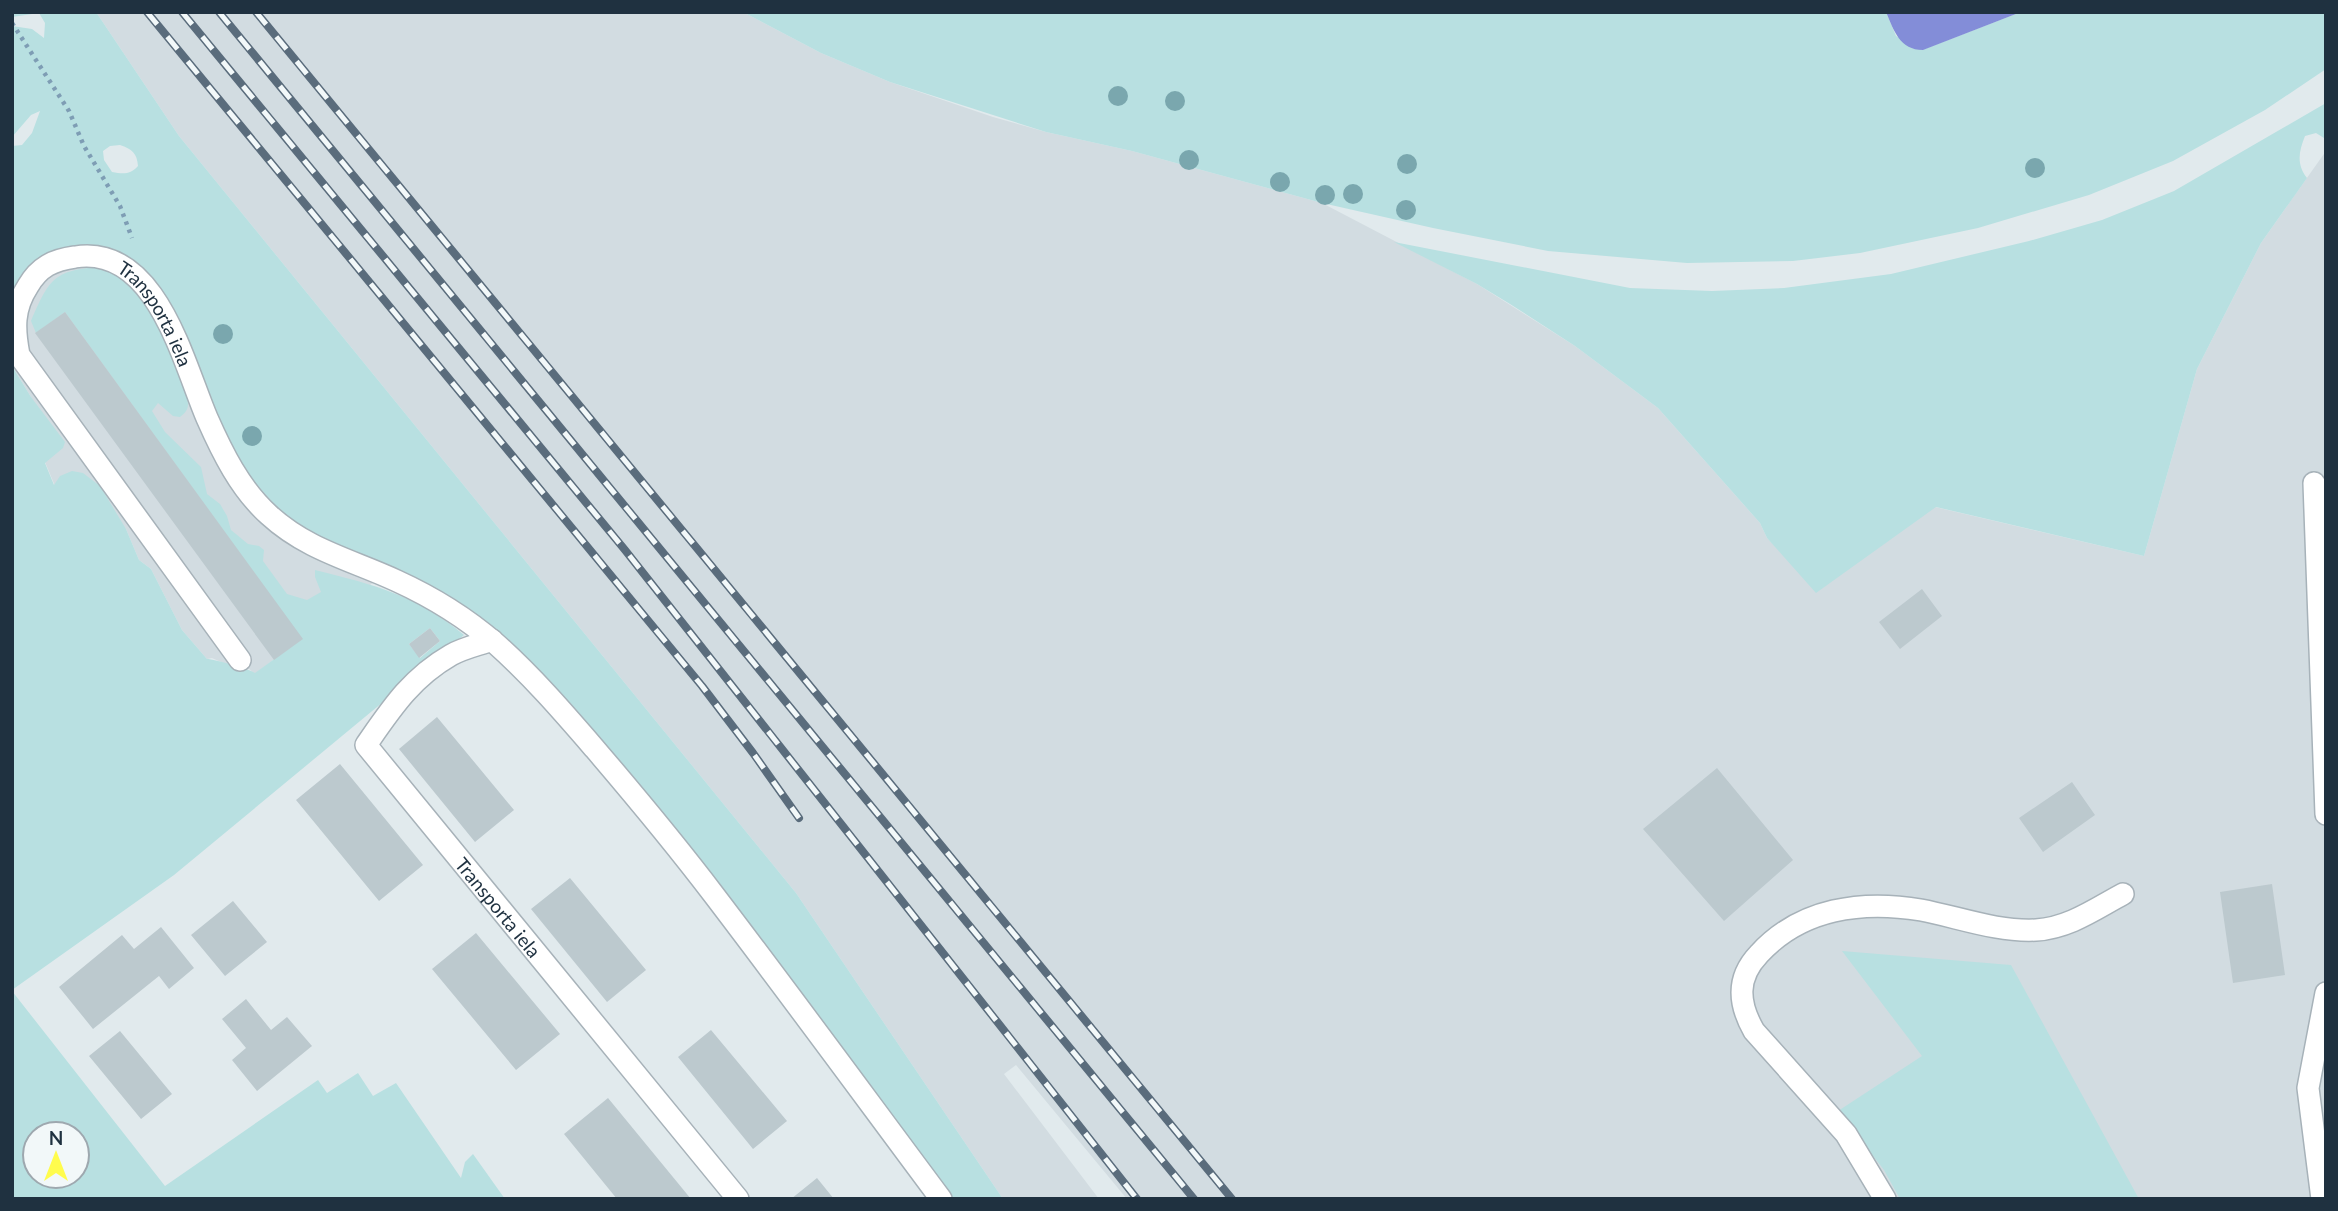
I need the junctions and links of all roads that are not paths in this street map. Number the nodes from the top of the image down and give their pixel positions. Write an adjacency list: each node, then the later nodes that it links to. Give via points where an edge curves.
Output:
1 (2314, 483): 4 (street)
2 (492, 640): 3 (street, Transporta iela, via 434,599 296,537 267,514 223,453 162,308 139,279 111,260 80,256 53,261 36,273 18,301 14,329 19,355); 7 (street, Transporta iela, via 453,654 423,674 403,692 366,746); 8 (street, Transporta iela, via 536,681 660,824)
3 (240, 660)
4 (2326, 814)
5 (2123, 894): 9 (street, via 2068,924 2035,930 1919,910 1848,907 1817,914 1779,934 1757,956 1745,972 1744,1014 1846,1134)
6 (2326, 993): 10 (street, via 2308,1088)
7 (738, 1199)
8 (941, 1199)
9 (1885, 1199)
10 (2322, 1199)

